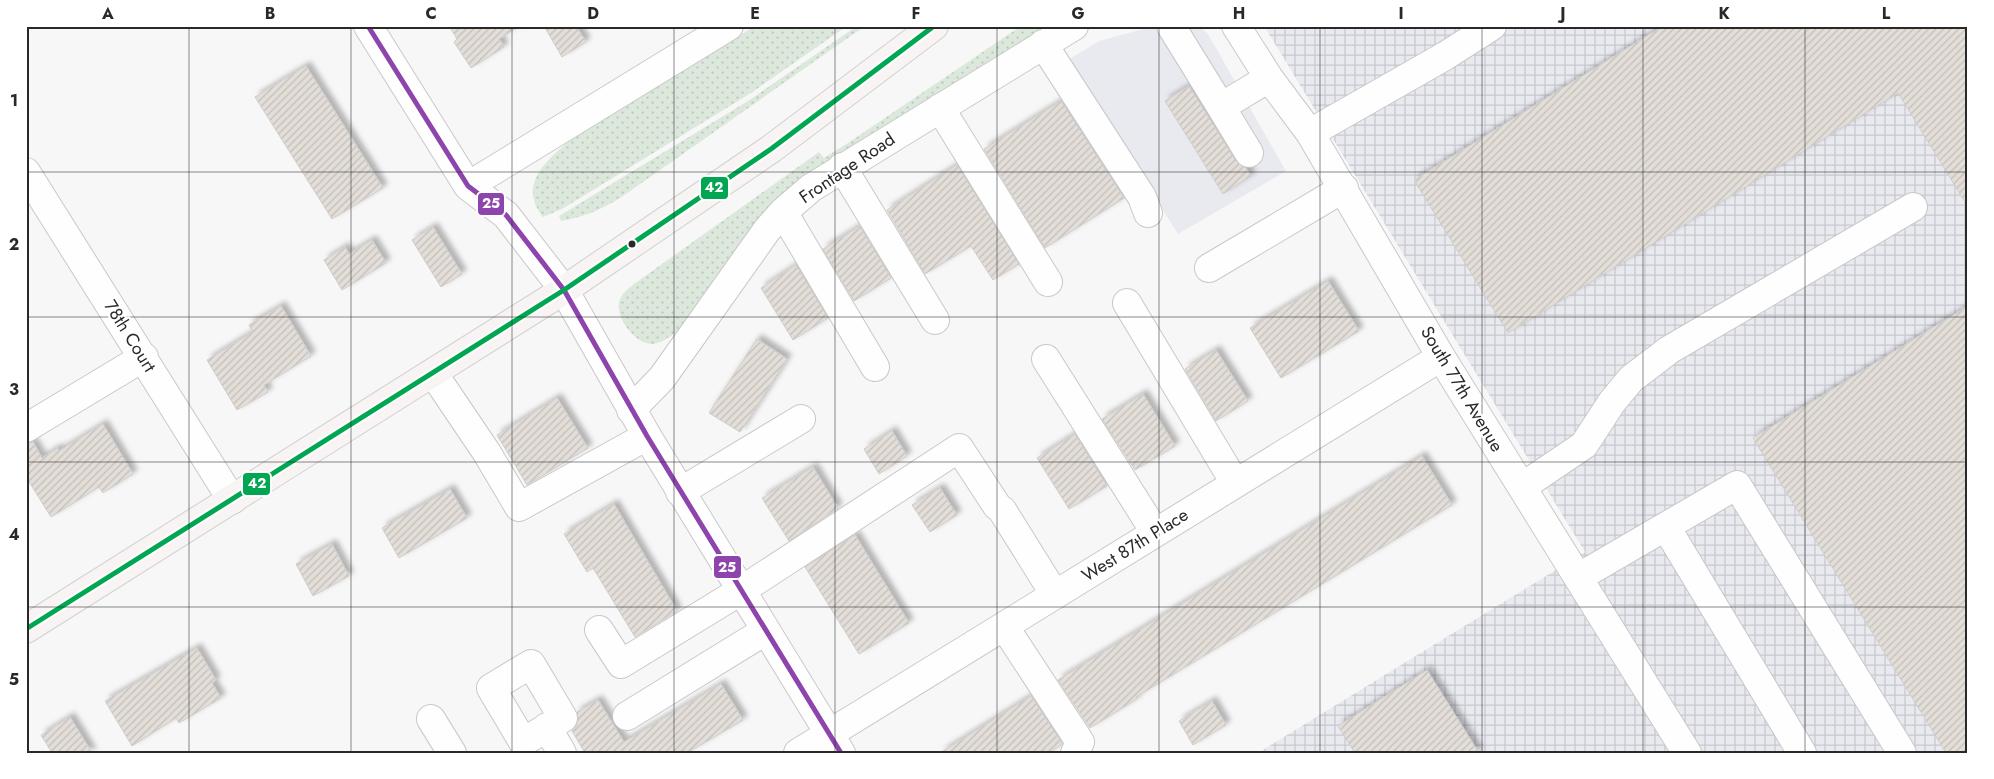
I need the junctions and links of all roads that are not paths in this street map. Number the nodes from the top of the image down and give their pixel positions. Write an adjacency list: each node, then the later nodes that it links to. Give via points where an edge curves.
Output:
1 (368, 26): 16 (street)
2 (729, 26): 16 (street)
3 (934, 26): 23 (main road, via 771,149)
4 (1074, 26): 8 (street, Frontage Road)
5 (1171, 26): 10 (street)
6 (1236, 26): 9 (street, South 77th Avenue)
7 (1492, 26): 12 (street)
8 (1043, 44): 11 (street, Frontage Road); 20 (street, via 1142,197)
9 (1270, 78): 10 (street); 12 (street, South 77th Avenue)
10 (1221, 107): 13 (street)
11 (940, 108): 14 (street, Frontage Road); 22 (street)
12 (1310, 133): 17 (street, South 77th Avenue)
13 (1249, 154)
14 (842, 168): 19 (street, Frontage Road); 25 (street)
15 (26, 172): 26 (street, 78th Court)
16 (468, 186): 23 (street, via 506,215)
17 (1344, 188): 21 (street); 27 (street, South 77th Avenue)
18 (1913, 207): 36 (street, via 1669,350 1632,379 1612,402 1584,445)
19 (783, 212): 29 (street); 31 (street, Frontage Road, via 742,264 662,378)
20 (1148, 213)
21 (1209, 268)
22 (1048, 282)
23 (564, 290): 30 (main road); 31 (street)
24 (1127, 303): 35 (street)
25 (935, 320)
26 (144, 357): 33 (street); 38 (street, 78th Court)
27 (1441, 357): 35 (street, West 87th Place); 36 (street, South 77th Avenue)
28 (1046, 359): 40 (street)
29 (875, 367)
30 (433, 373): 34 (street, via 519,507); 38 (main road)
31 (631, 410): 34 (street)
32 (801, 418): 37 (street)
33 (26, 428)
34 (647, 436): 37 (street)
35 (1235, 483): 40 (street, West 87th Place)
36 (1522, 487): 41 (street, South 77th Avenue)
37 (680, 492): 42 (street)
38 (232, 500): 45 (main road)
39 (1666, 527): 41 (street); 57 (street); 58 (street, via 1737,485)
40 (1154, 532): 43 (street, West 87th Place)
41 (1579, 577): 56 (street, South 77th Avenue)
42 (742, 590): 43 (street, via 960,448); 46 (street, via 620,664); 47 (street)
43 (1055, 595): 44 (street, West 87th Place)
44 (1004, 626): 51 (street, West 87th Place); 55 (street, via 1080,742)
45 (26, 629)
46 (599, 630)
47 (765, 631): 48 (street); 51 (street)
48 (627, 716)
49 (431, 719): 52 (street)
50 (547, 727): 53 (street)
51 (835, 743): 54 (street, West 87th Place)
52 (452, 753)
53 (562, 753)
54 (798, 753)
55 (1075, 753)
56 (1687, 753)
57 (1802, 753)
58 (1902, 753)

